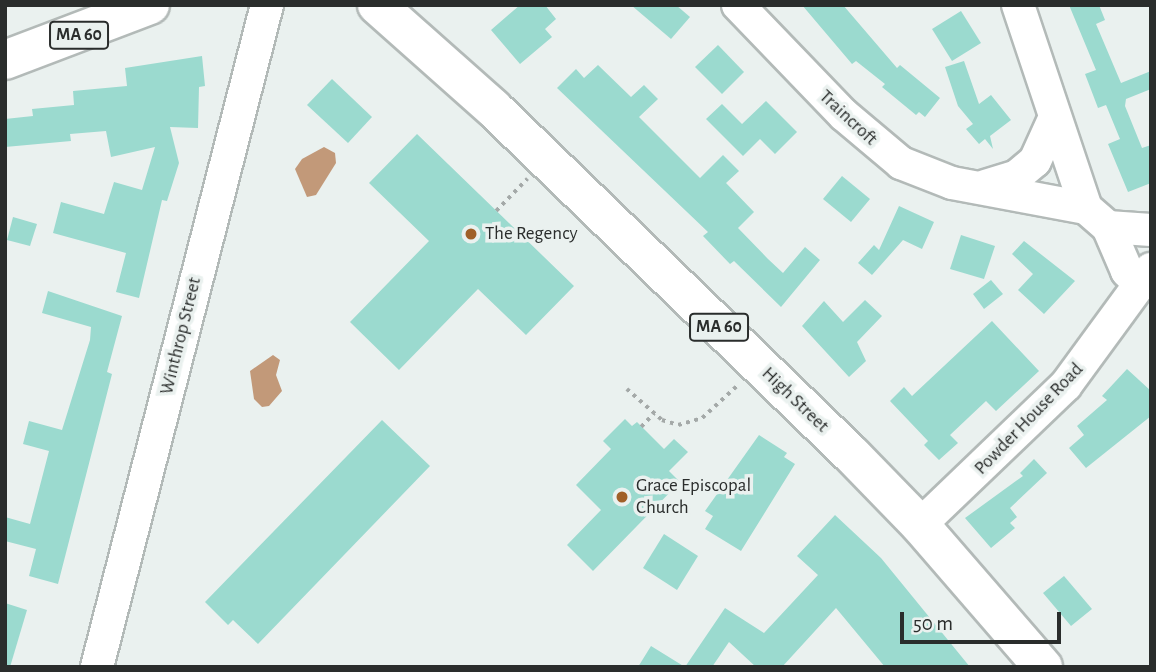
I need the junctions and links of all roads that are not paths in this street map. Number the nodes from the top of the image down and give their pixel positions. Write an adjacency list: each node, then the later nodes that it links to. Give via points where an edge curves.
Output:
1 (150, 5): 6 (main road, MA 60)
2 (267, 5): 13 (street, Winthrop Street)
3 (377, 5): 12 (main road, High Street / MA 60, via 493,108)
4 (738, 5): 8 (street, Traincroft, via 884,151 934,178)
5 (1018, 5): 7 (street)
6 (5, 60)
7 (1055, 117): 8 (street, Traincroft, via 1035,161 1017,176); 9 (street)
8 (985, 186): 9 (street, Traincroft)
9 (1097, 217): 10 (street, Traincroft); 11 (street, via 1127,271)
10 (1151, 230)
11 (1145, 277): 12 (street, Powder House Road, via 1059,392)
12 (920, 525): 14 (main road, High Street / MA 60)
13 (97, 667)
14 (1043, 667)

